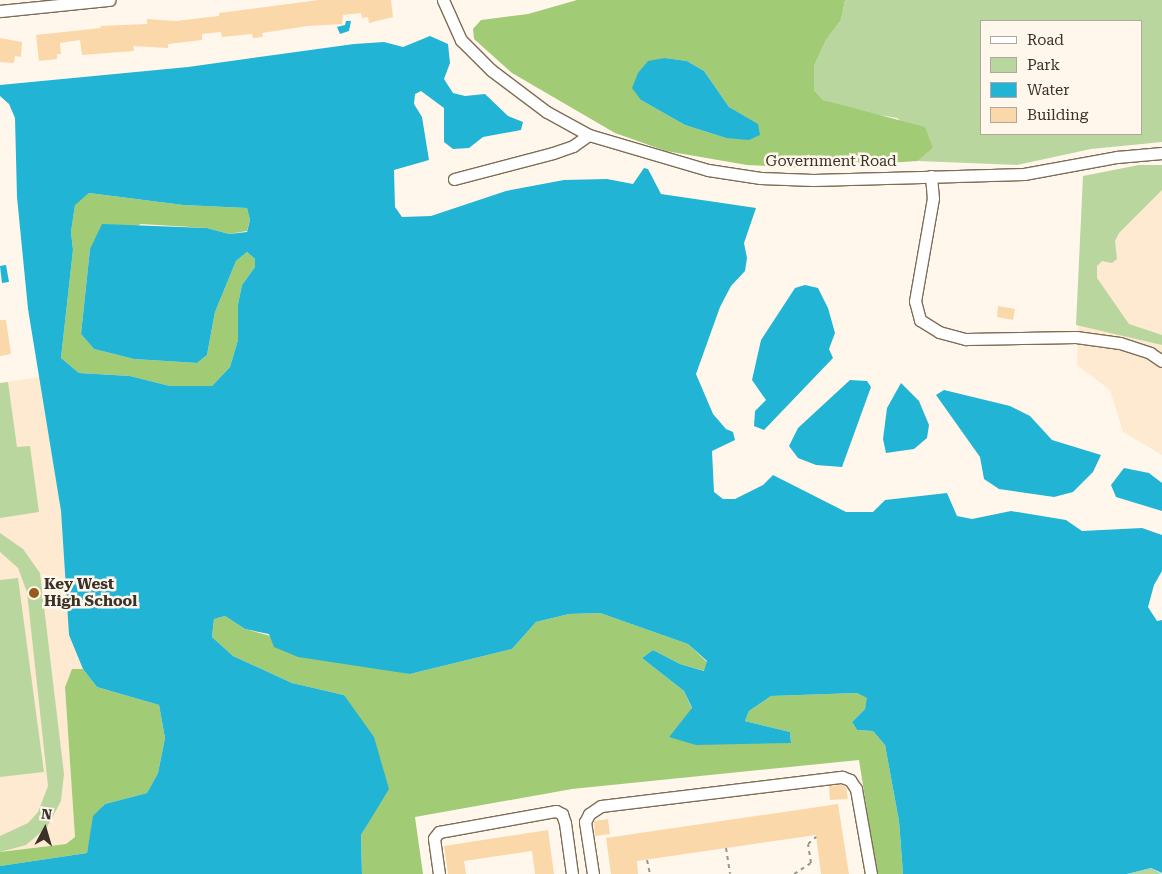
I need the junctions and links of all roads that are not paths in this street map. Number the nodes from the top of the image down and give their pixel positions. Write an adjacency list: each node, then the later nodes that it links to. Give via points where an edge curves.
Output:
1 (109, 0): 3 (street)
2 (443, 0): 4 (street, Government Road, via 461,40 491,70 547,112)
3 (0, 11)
4 (589, 135): 6 (street, Government Road, via 670,160 760,178 813,180); 7 (street, via 553,154)
5 (1162, 153): 6 (street, Government Road, via 1117,157 1024,174)
6 (931, 176): 8 (street, via 933,198 915,301 920,320 938,332 966,339 1076,337 1120,343 1150,353)
7 (454, 178)
8 (1162, 362)
9 (440, 874): 10 (street, via 434,838 439,832 556,811 562,814 565,823)
10 (572, 874)
11 (592, 874): 12 (street, via 585,822 589,814 601,806 842,777 850,780 856,788)
12 (870, 874)

